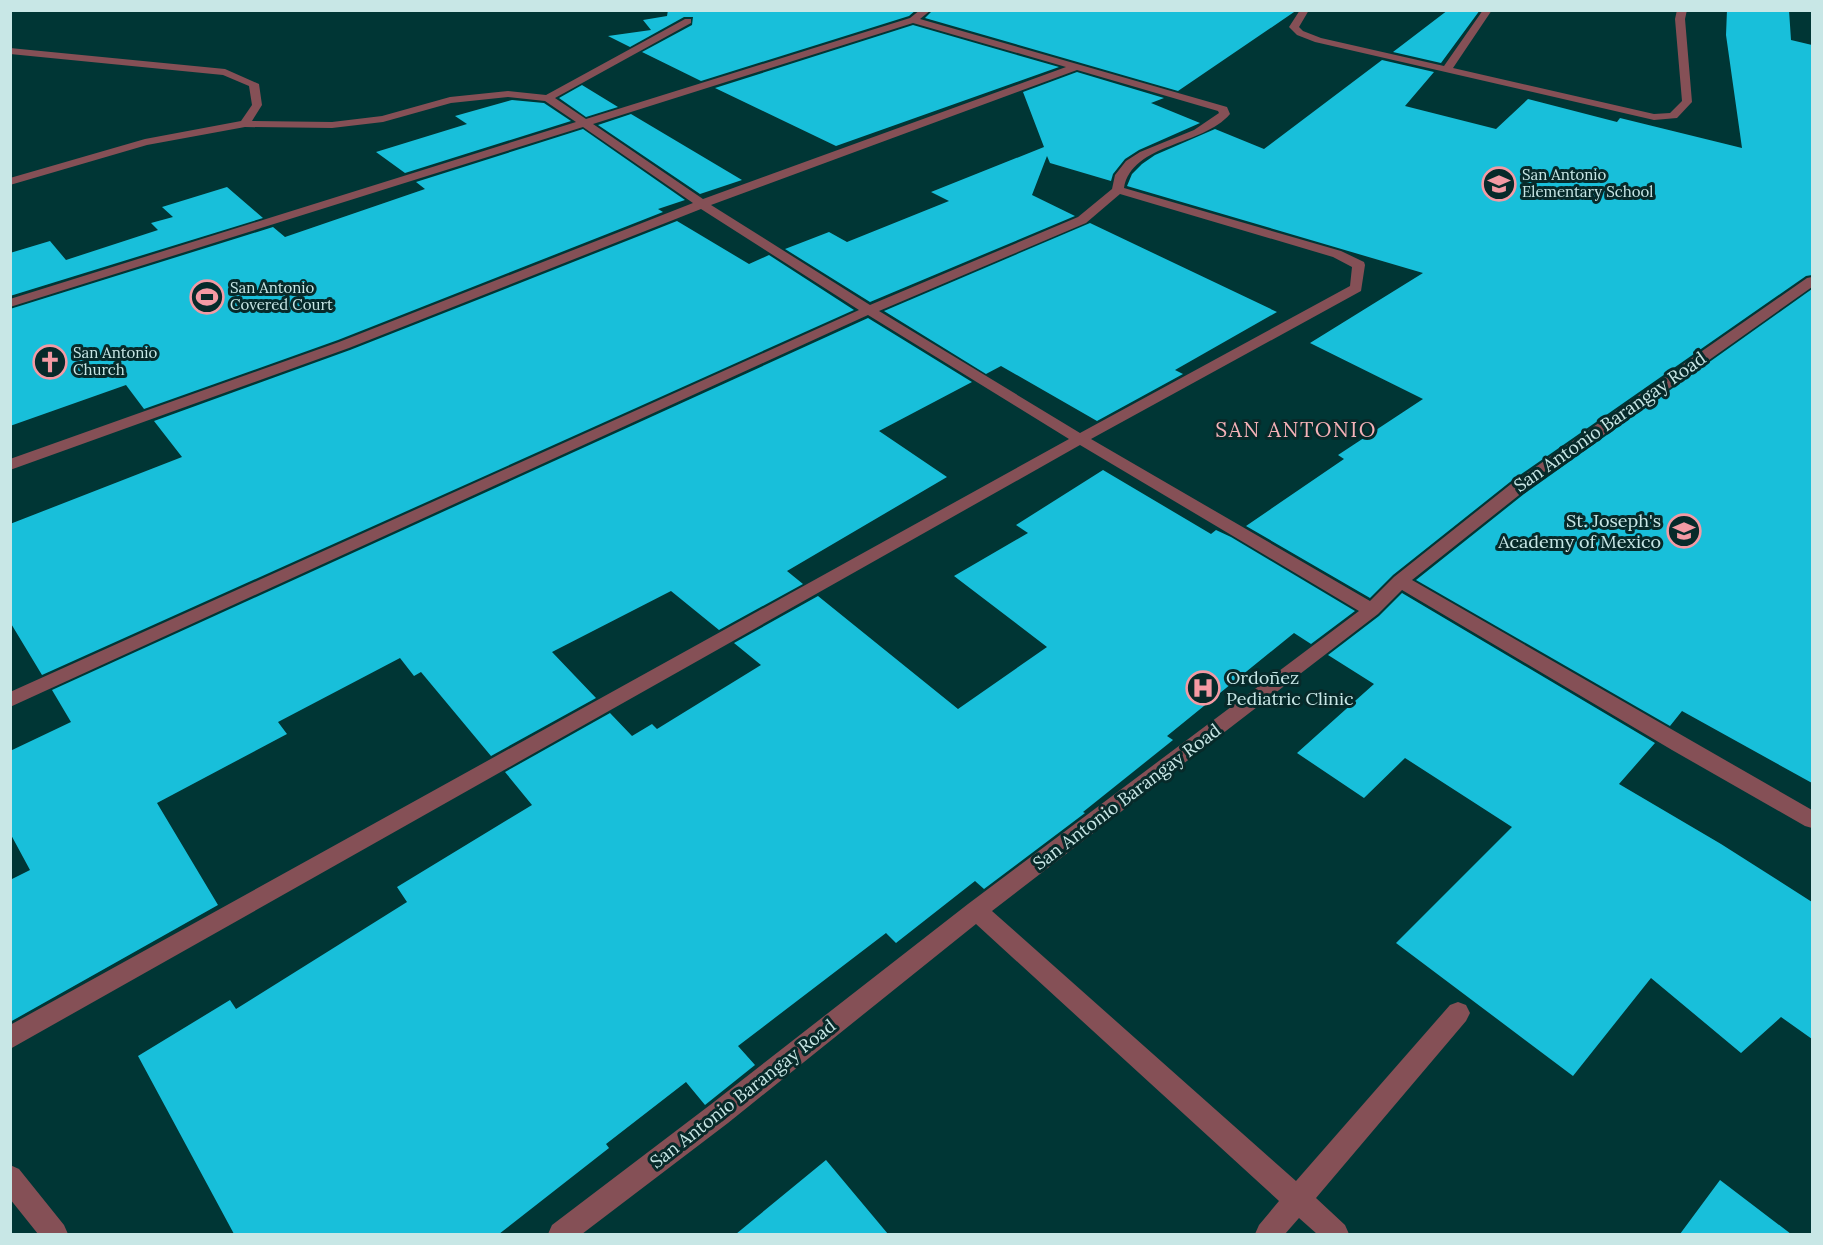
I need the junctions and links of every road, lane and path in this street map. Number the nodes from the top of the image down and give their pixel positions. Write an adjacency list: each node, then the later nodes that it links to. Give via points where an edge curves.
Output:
1 (927, 10): 5 (street)
2 (1305, 10): 9 (street, via 1294,27 1300,33)
3 (1488, 10): 9 (street)
4 (1682, 10): 9 (street, via 1687,102 1673,116 1654,117)
5 (913, 20): 8 (street); 12 (street)
6 (688, 21): 10 (street)
7 (10, 51): 11 (street, via 225,72 254,84 257,105)
8 (1076, 67): 14 (street, via 1223,109 1225,114 1211,127 1125,166 1119,175); 15 (street)
9 (1446, 70)
10 (548, 98): 11 (street, via 508,94 450,100 383,119 332,124); 12 (street)
11 (245, 123): 13 (street, via 145,142)
12 (587, 124): 15 (street); 17 (street)
13 (10, 182)
14 (1118, 190): 18 (street, via 1082,220); 19 (street, via 1337,254 1359,265 1358,277 1356,288)
15 (702, 204): 18 (street); 20 (street, via 344,345)
16 (1812, 280): 21 (street, San Antonio Barangay Road, via 1516,488)
17 (10, 303)
18 (869, 310): 19 (street); 23 (street)
19 (1080, 439): 22 (street); 27 (street)
20 (10, 465)
21 (1400, 581): 22 (street, San Antonio Barangay Road); 24 (street)
22 (1372, 610): 25 (street, San Antonio Barangay Road)
23 (10, 700)
24 (1812, 820)
25 (976, 911): 29 (street); 31 (street, San Antonio Barangay Road)
26 (1458, 1013): 29 (street)
27 (10, 1038)
28 (10, 1178): 30 (street)
29 (1297, 1200): 32 (street); 33 (street)
30 (55, 1234)
31 (561, 1234)
32 (1268, 1234)
33 (1336, 1234)

